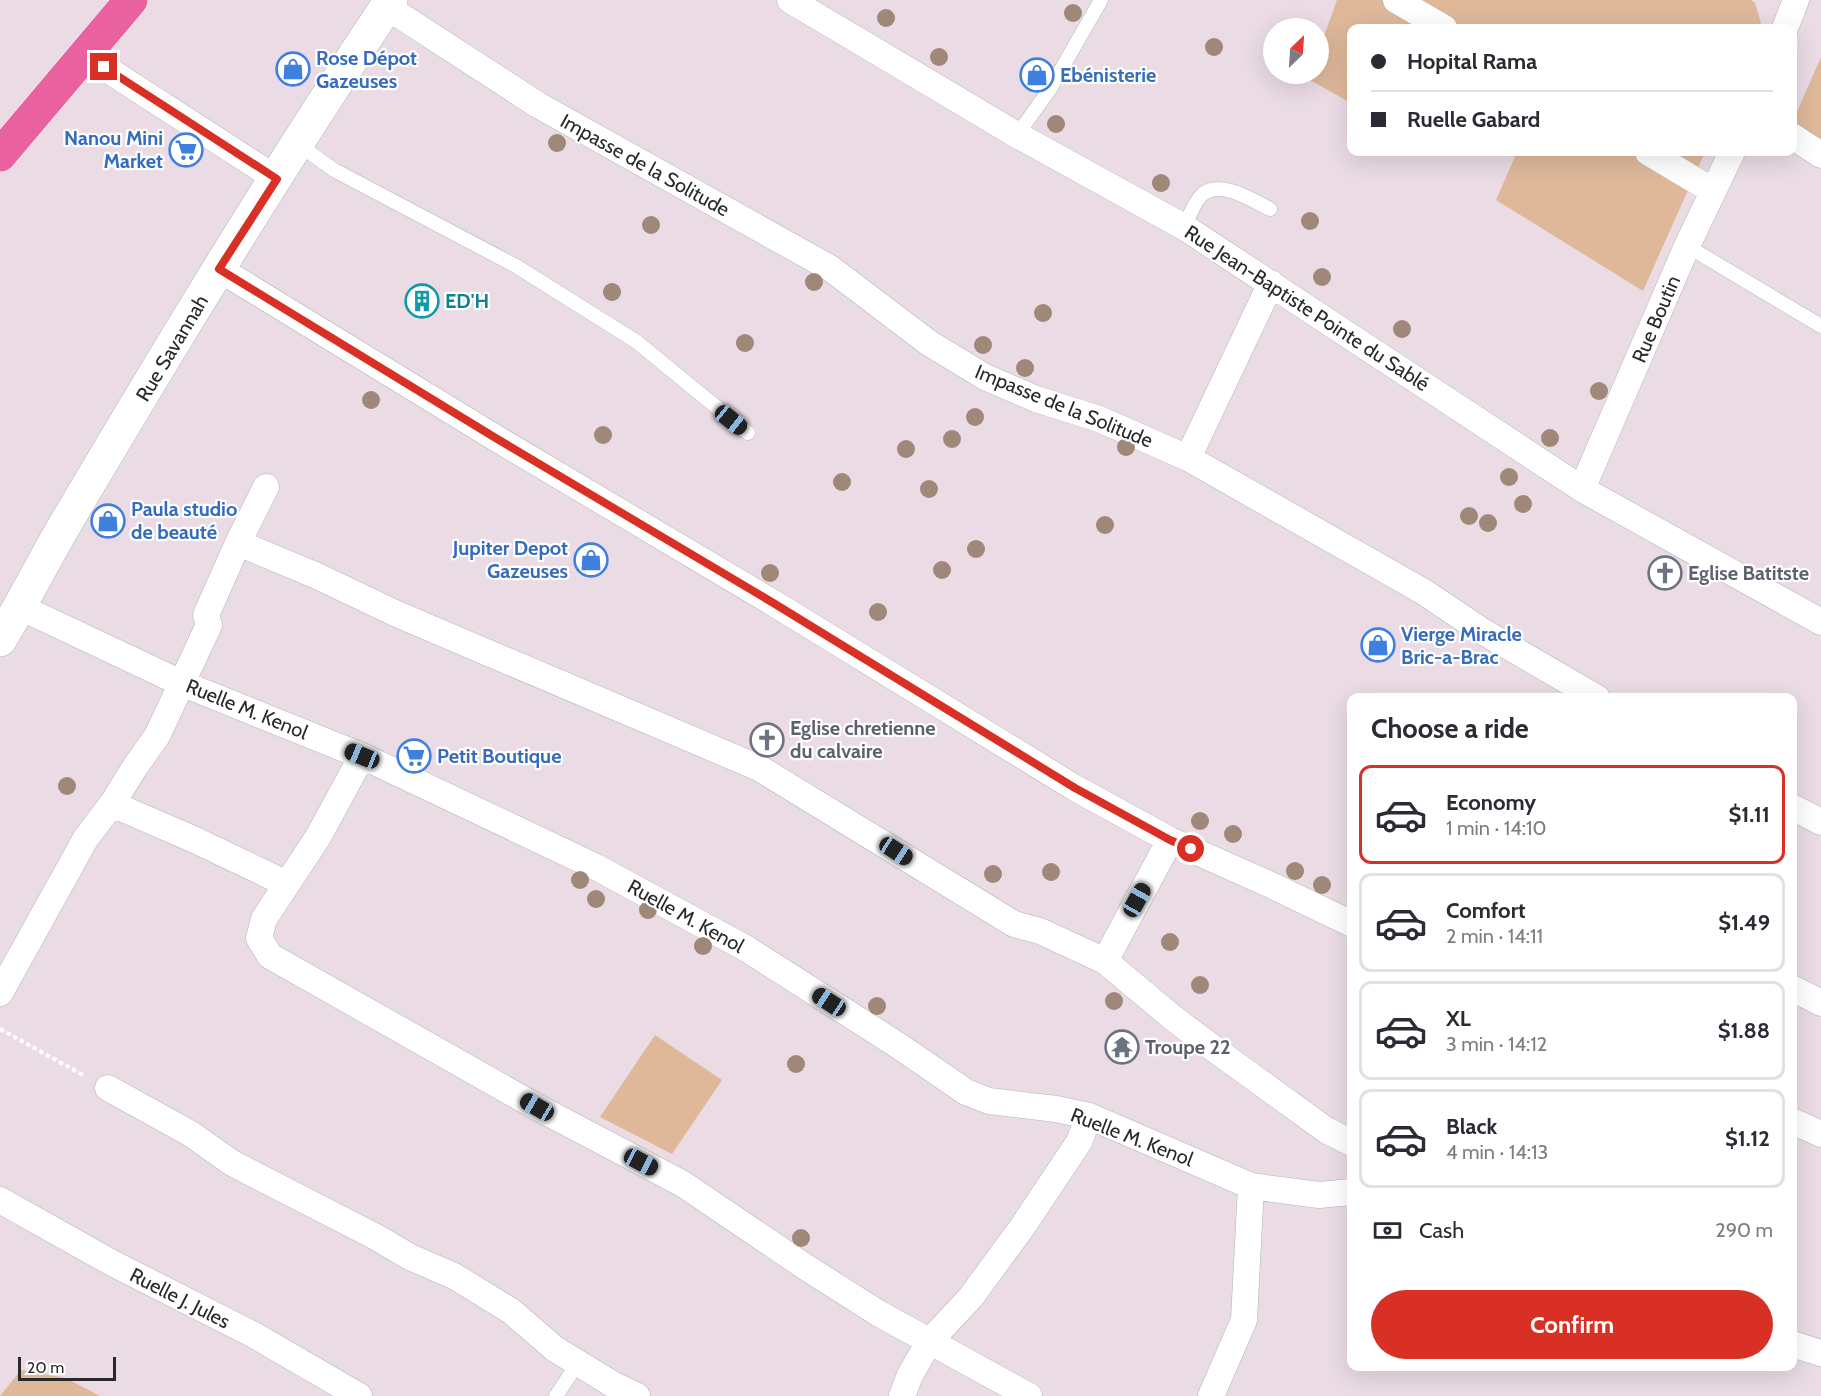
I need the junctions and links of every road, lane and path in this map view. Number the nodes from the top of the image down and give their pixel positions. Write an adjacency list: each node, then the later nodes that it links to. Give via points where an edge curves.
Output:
1 (131, 0): 9 (main road)
2 (790, 0): 10 (street, Rue Jean-Baptiste Pointe du Sablé)
3 (1101, 0): 10 (lane, via 1050,88)
4 (1396, 0): 7 (street)
5 (1796, 0): 8 (street)
6 (389, 4): 12 (street, Rue Savannah); 26 (street, Impasse de la Solitude, via 538,105 830,268 928,343 985,377 1036,399 1099,418)
7 (1437, 24)
8 (1787, 24)
9 (85, 55): 13 (main road); 17 (street)
10 (1017, 135): 20 (street, Rue Jean-Baptiste Pointe du Sablé)
11 (1797, 139): 14 (street)
12 (298, 144): 17 (street, Rue Savannah); 25 (lane, via 334,170 516,267 637,342)
13 (0, 155)
14 (1821, 155)
15 (1655, 156): 18 (street)
16 (1730, 156): 18 (street, Rue Boutin)
17 (277, 179): 22 (street, Rue Savannah)
18 (1713, 191): 21 (street, Rue Boutin)
19 (1270, 209): 20 (lane, via 1230,190 1213,189 1201,196)
20 (1184, 226): 23 (street, Rue Jean-Baptiste Pointe du Sablé)
21 (1687, 246): 24 (lane); 28 (street, Rue Boutin)
22 (219, 269): 30 (street, Rue Savannah, via 65,524); 39 (street, via 1075,788)
23 (1271, 283): 26 (street); 28 (street, Rue Jean-Baptiste Pointe du Sablé)
24 (1821, 326)
25 (748, 434)
26 (1188, 458): 34 (street, Impasse de la Solitude, via 1424,592)
27 (266, 487): 29 (street)
28 (1582, 489): 31 (street, Rue Jean-Baptiste Pointe du Sablé)
29 (238, 543): 33 (street, via 206,615 209,625); 42 (street, via 759,768 1014,924 1040,931)
30 (20, 607): 32 (street, Rue Savannah); 33 (street, Ruelle M. Kenol)
31 (1821, 622)
32 (0, 640)
33 (181, 682): 35 (street, Ruelle M. Kenol); 36 (street, via 157,736)
34 (1588, 693)
35 (362, 756): 40 (street); 46 (street, Ruelle M. Kenol, via 596,867 747,949 966,1092 990,1101)
36 (112, 804): 40 (street); 43 (street, via 86,838)
37 (1797, 810): 38 (street)
38 (1821, 822)
39 (1170, 840): 41 (street); 42 (street)
40 (287, 884): 53 (street, via 264,919 259,938 270,956 537,1107 683,1184 804,1266)
41 (1347, 922)
42 (1105, 961): 49 (street, via 1217,1051 1326,1130)
43 (0, 993)
44 (0, 1029): 45 (path)
45 (108, 1088): 56 (street, via 191,1134 232,1163 410,1257 454,1276 511,1311 555,1349)
46 (1089, 1116): 50 (street, Ruelle M. Kenol); 53 (street, via 1078,1142 1023,1226 970,1297)
47 (1797, 1123): 48 (street)
48 (1821, 1134)
49 (1347, 1140)
50 (1251, 1186): 51 (street, Ruelle M. Kenol, via 1319,1195); 62 (street, via 1244,1320)
51 (1347, 1192)
52 (0, 1200): 57 (street, Ruelle J. Jules, via 114,1264 254,1335)
53 (929, 1342): 60 (street); 61 (street)
54 (1797, 1346): 55 (street)
55 (1821, 1353)
56 (578, 1363): 58 (lane); 59 (street)
57 (359, 1396)
58 (556, 1396)
59 (637, 1396)
60 (902, 1396)
61 (1029, 1396)
62 (1211, 1396)

